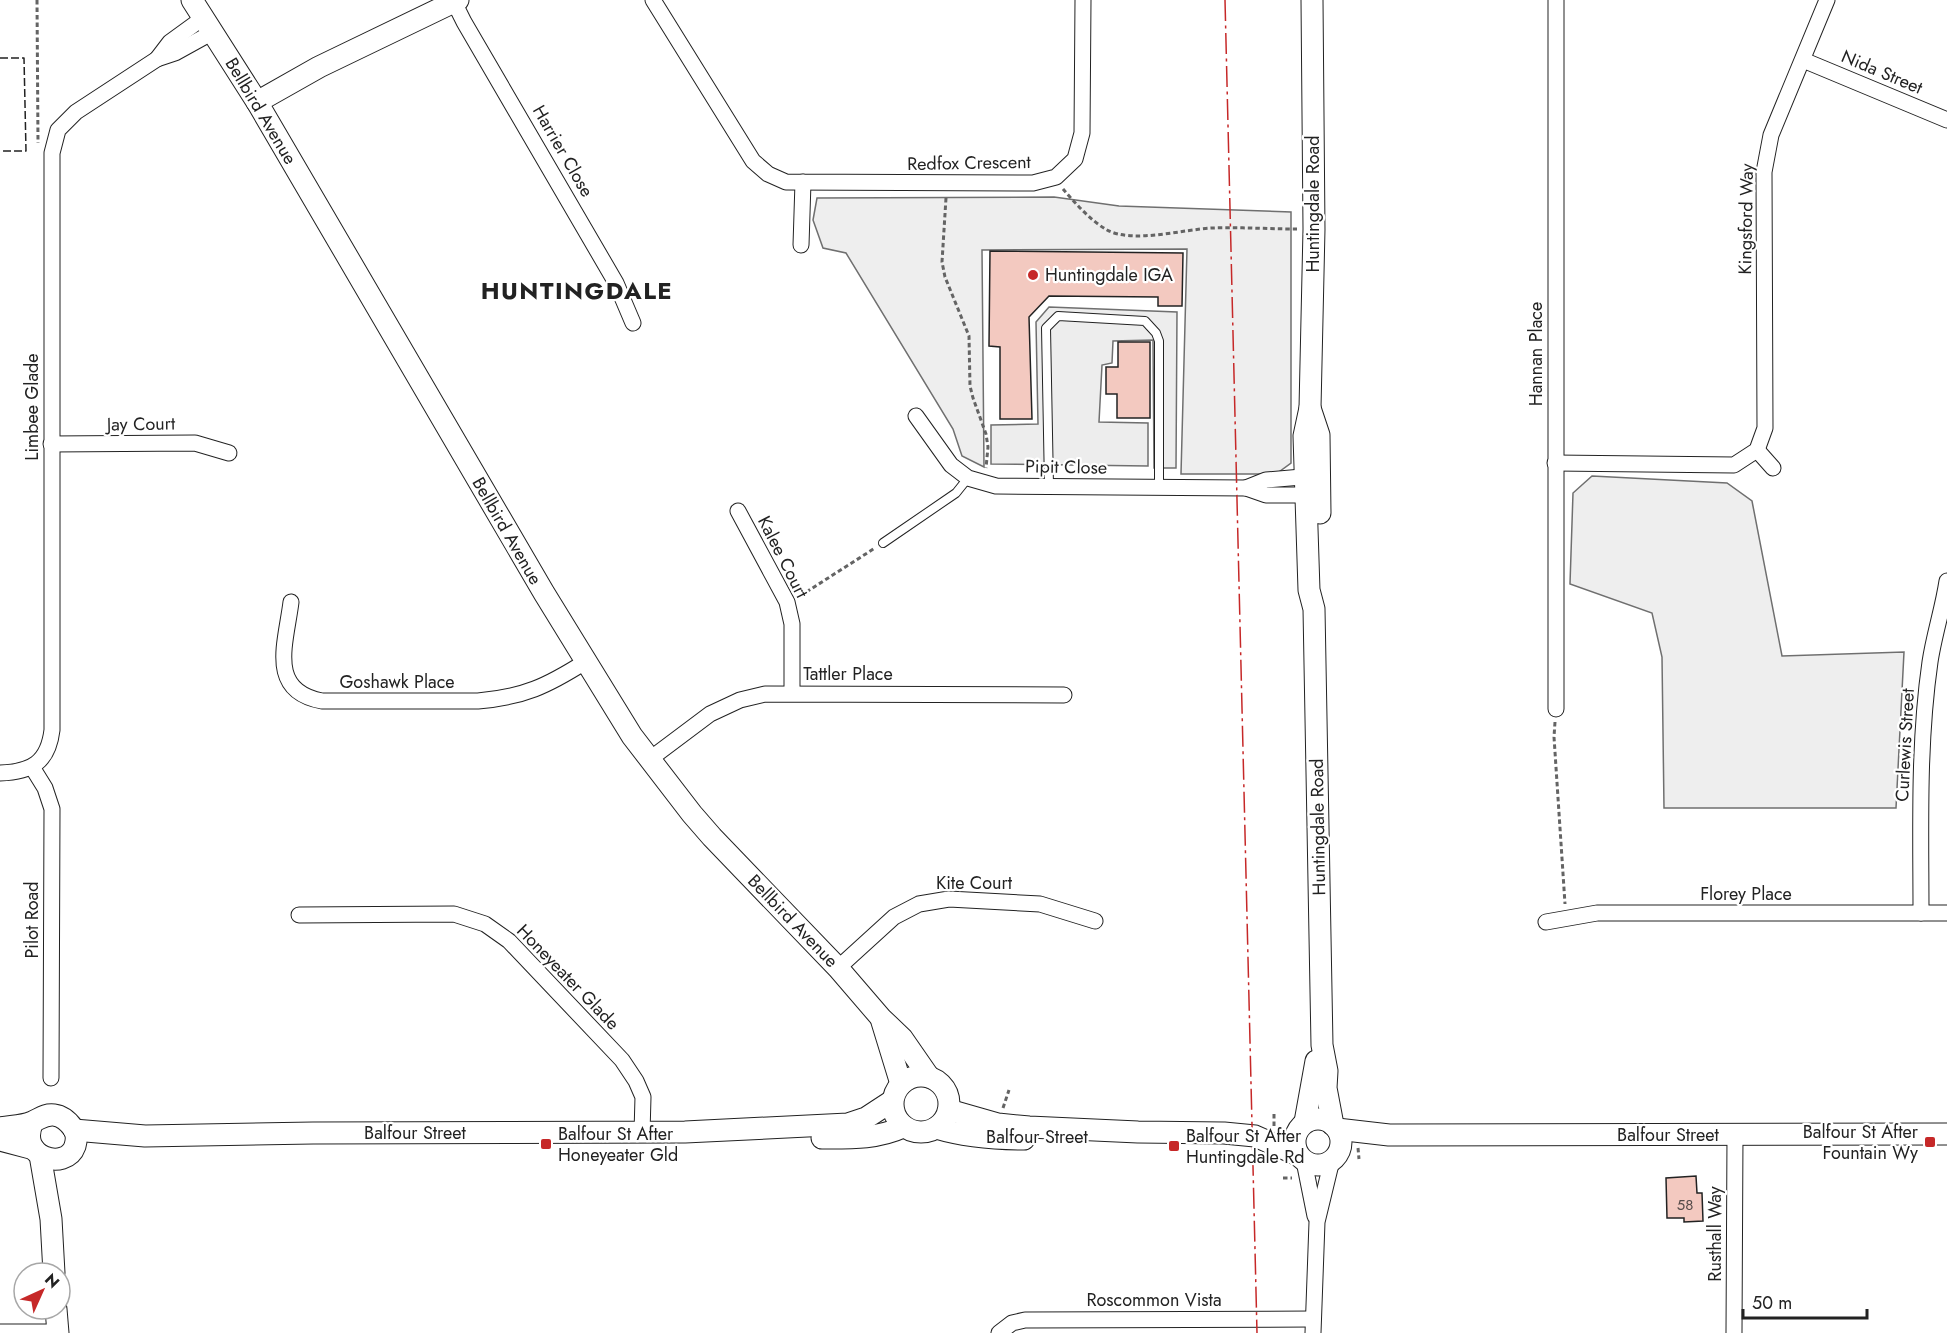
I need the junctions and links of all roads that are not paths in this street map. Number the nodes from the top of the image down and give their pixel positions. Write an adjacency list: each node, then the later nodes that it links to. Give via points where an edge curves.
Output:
1 (192, 0): 8 (street, Bellbird Avenue)
2 (653, 0): 12 (street, Redfox Crescent, via 753,161 786,182)
3 (1083, 0): 12 (street, Redfox Crescent, via 1082,133 1075,159 1056,177 1033,183)
4 (1312, 0): 22 (street, Huntingdale Road, via 1314,229 1310,408 1304,436)
5 (1556, 0): 19 (street, Hannan Place)
6 (1827, 0): 9 (street, Kingsford Way)
7 (456, 1): 10 (street); 14 (street, Harrier Close, via 464,22 616,283)
8 (208, 25): 10 (street, Bellbird Avenue); 16 (street, Limbee Glade, via 170,42 157,59 76,112 58,130 52,153)
9 (1803, 60): 11 (street, Nida Street); 17 (street, Kingsford Way, via 1771,135 1764,172 1765,428)
10 (253, 96): 29 (street, Bellbird Avenue)
11 (1947, 120)
12 (803, 182): 13 (street)
13 (801, 245)
14 (633, 323)
15 (916, 416): 21 (street, Pipit Close, via 951,465)
16 (51, 444): 18 (street, Jay Court, via 195,443); 34 (street, Limbee Glade, via 52,730 46,752)
17 (1757, 450): 19 (street, via 1734,465); 20 (street)
18 (229, 453)
19 (1555, 463): 32 (street, Hannan Place)
20 (1773, 468)
21 (968, 478): 23 (street, Pipit Close, via 996,486); 26 (lane, via 956,493)
22 (1313, 485): 24 (street, Pipit Close, via 1266,495 1246,488); 43 (street, Huntingdale Road, via 1309,590 1314,609)
23 (1049, 486): 24 (street, Pipit Close); 24 (lane, via 1046,328 1058,316 1145,321 1156,333)
24 (1159, 489)
25 (738, 511): 30 (street, Kalee Court, via 787,602 792,624)
26 (883, 543)
27 (1947, 581): 37 (street, Curlewis Street, via 1930,659 1924,710)
28 (291, 602): 29 (street, Goshawk Place, via 283,660 293,689 306,698 500,699 537,690)
29 (585, 662): 33 (street, Bellbird Avenue)
30 (792, 693): 31 (street, Tattler Place); 33 (street, Tattler Place, via 740,700 710,714)
31 (1064, 695)
32 (1556, 709)
33 (650, 759): 41 (street, Bellbird Avenue, via 712,837)
34 (32, 767): 35 (street, via 21,772); 45 (street, Pilot Road, via 52,809)
35 (0, 772)
36 (1947, 913): 37 (street, Florey Place)
37 (1921, 914): 40 (street, Florey Place, via 1596,913)
38 (299, 915): 57 (street, Honeyeater Glade, via 454,914 485,924 509,941 622,1060 643,1097)
39 (1095, 921): 41 (street, Kite Court, via 1040,904 949,899 919,904 894,916)
40 (1546, 922)
41 (838, 968): 42 (street, Bellbird Avenue)
42 (881, 1018): 44 (street, Bellbird Avenue, via 902,1038); 46 (street, Bellbird Avenue)
43 (1322, 1045): 49 (street, Huntingdale Road); 51 (street, Huntingdale Road)
44 (929, 1077): 46 (street, Balfour Street, via 914,1077); 47 (street, via 943,1086)
45 (51, 1078)
46 (897, 1092): 50 (street, via 893,1111); 55 (street, Balfour Street, via 866,1118 848,1124)
47 (949, 1110): 53 (street); 56 (street, Balfour Street, via 998,1124)
48 (33, 1122): 52 (street); 54 (street, via 56,1115); 64 (street, via 29,1140)
49 (1303, 1124): 51 (street, via 1323,1119); 62 (street, Balfour Street); 67 (street, via 1294,1140)
50 (903, 1127): 53 (street, Balfour Street, via 920,1133); 55 (street, Balfour Street, via 860,1138 741,1138)
51 (1335, 1127): 59 (street, Balfour Street); 66 (street, via 1341,1142)
52 (0, 1128)
53 (936, 1128): 56 (street, Balfour Street, via 957,1135 996,1139 1082,1138)
54 (74, 1130): 61 (street, Balfour Street); 65 (street, via 77,1135)
55 (685, 1132): 57 (street, Balfour Street)
56 (1138, 1132): 62 (street, Balfour Street)
57 (642, 1133): 61 (street, Balfour Street)
58 (1947, 1134): 60 (street, Balfour Street)
59 (1389, 1135): 60 (street, Balfour Street); 66 (street, Balfour Street)
60 (1735, 1135): 75 (street, Rusthall Way)
61 (145, 1136): 65 (street, Balfour Street)
62 (1255, 1136): 67 (street, Balfour Street)
63 (0, 1140): 64 (street)
64 (37, 1152): 65 (street, via 50,1159); 68 (street)
65 (67, 1155): 68 (street)
66 (1335, 1157): 67 (street, via 1318,1165); 69 (street)
67 (1301, 1158): 69 (street)
68 (51, 1219): 70 (street)
69 (1317, 1222): 71 (street)
70 (53, 1261)
71 (1313, 1326): 74 (street, Roscommon Vista, via 1025,1320 1012,1323)
72 (0, 1332): 73 (street)
73 (58, 1332)
74 (999, 1333)
75 (1734, 1333)

